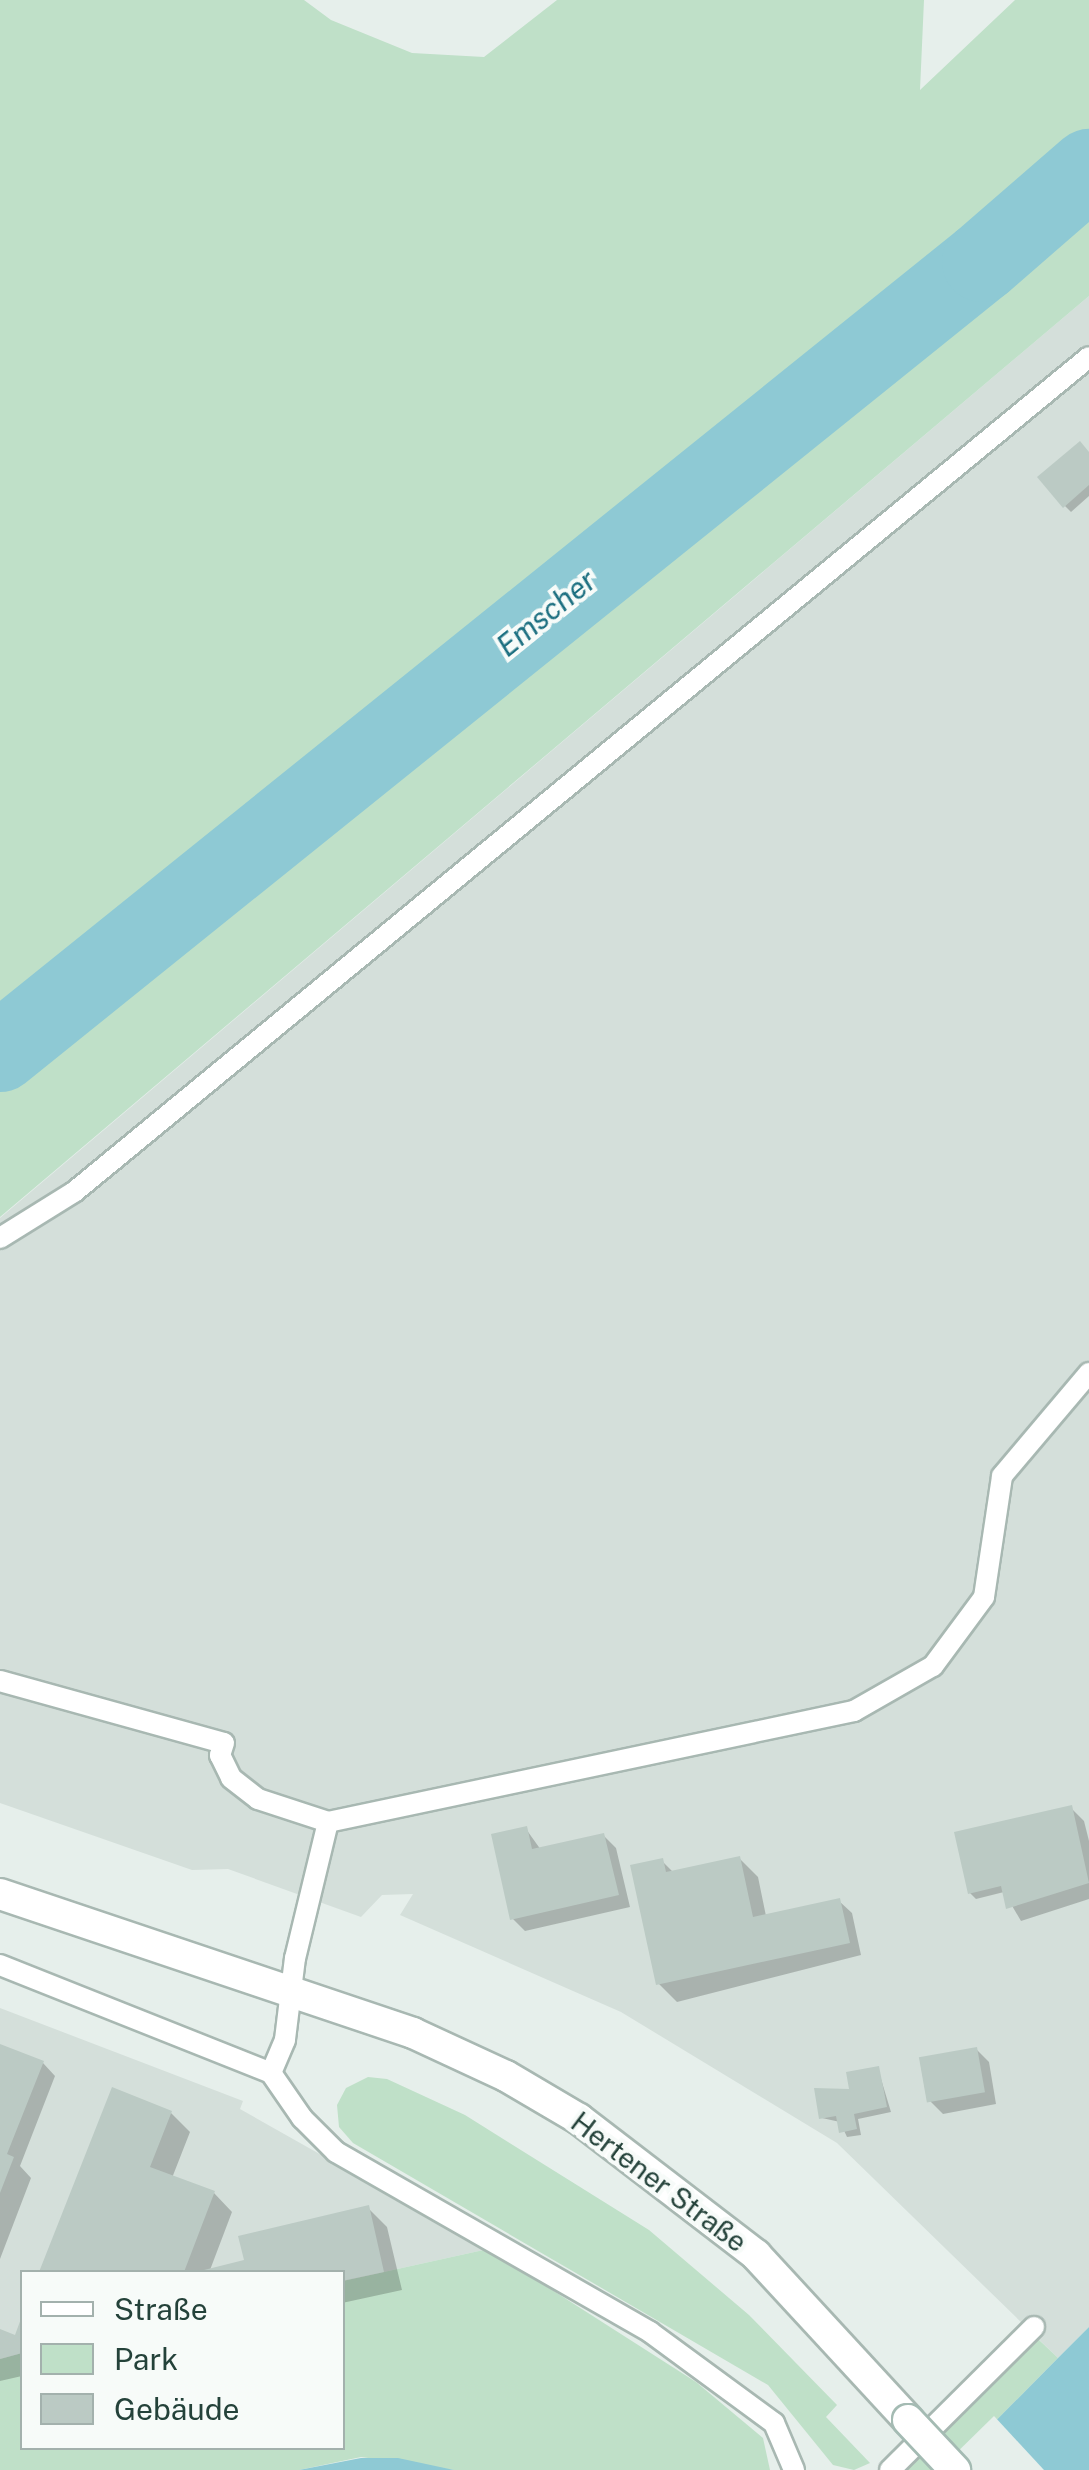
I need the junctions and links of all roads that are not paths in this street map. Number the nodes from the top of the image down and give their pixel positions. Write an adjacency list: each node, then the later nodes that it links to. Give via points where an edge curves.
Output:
1 (1089, 356): 2 (lane, via 74,1192)
2 (0, 1238)
3 (1089, 1373): 5 (lane, via 1002,1476 984,1597 934,1666 854,1712)
4 (0, 1681): 5 (lane, via 224,1743 220,1755 231,1778 258,1799)
5 (328, 1822): 8 (lane, via 295,1958)
6 (0, 1894): 8 (main road, Hertener Straße)
7 (0, 1965): 9 (lane)
8 (294, 1991): 9 (lane); 13 (main road, Hertener Straße, bridge, via 413,2033 578,2119 756,2255)
9 (271, 2073): 11 (lane, via 336,2152 650,2332 774,2423)
10 (1034, 2328): 12 (lane)
11 (794, 2470)
12 (890, 2470)
13 (955, 2470)

